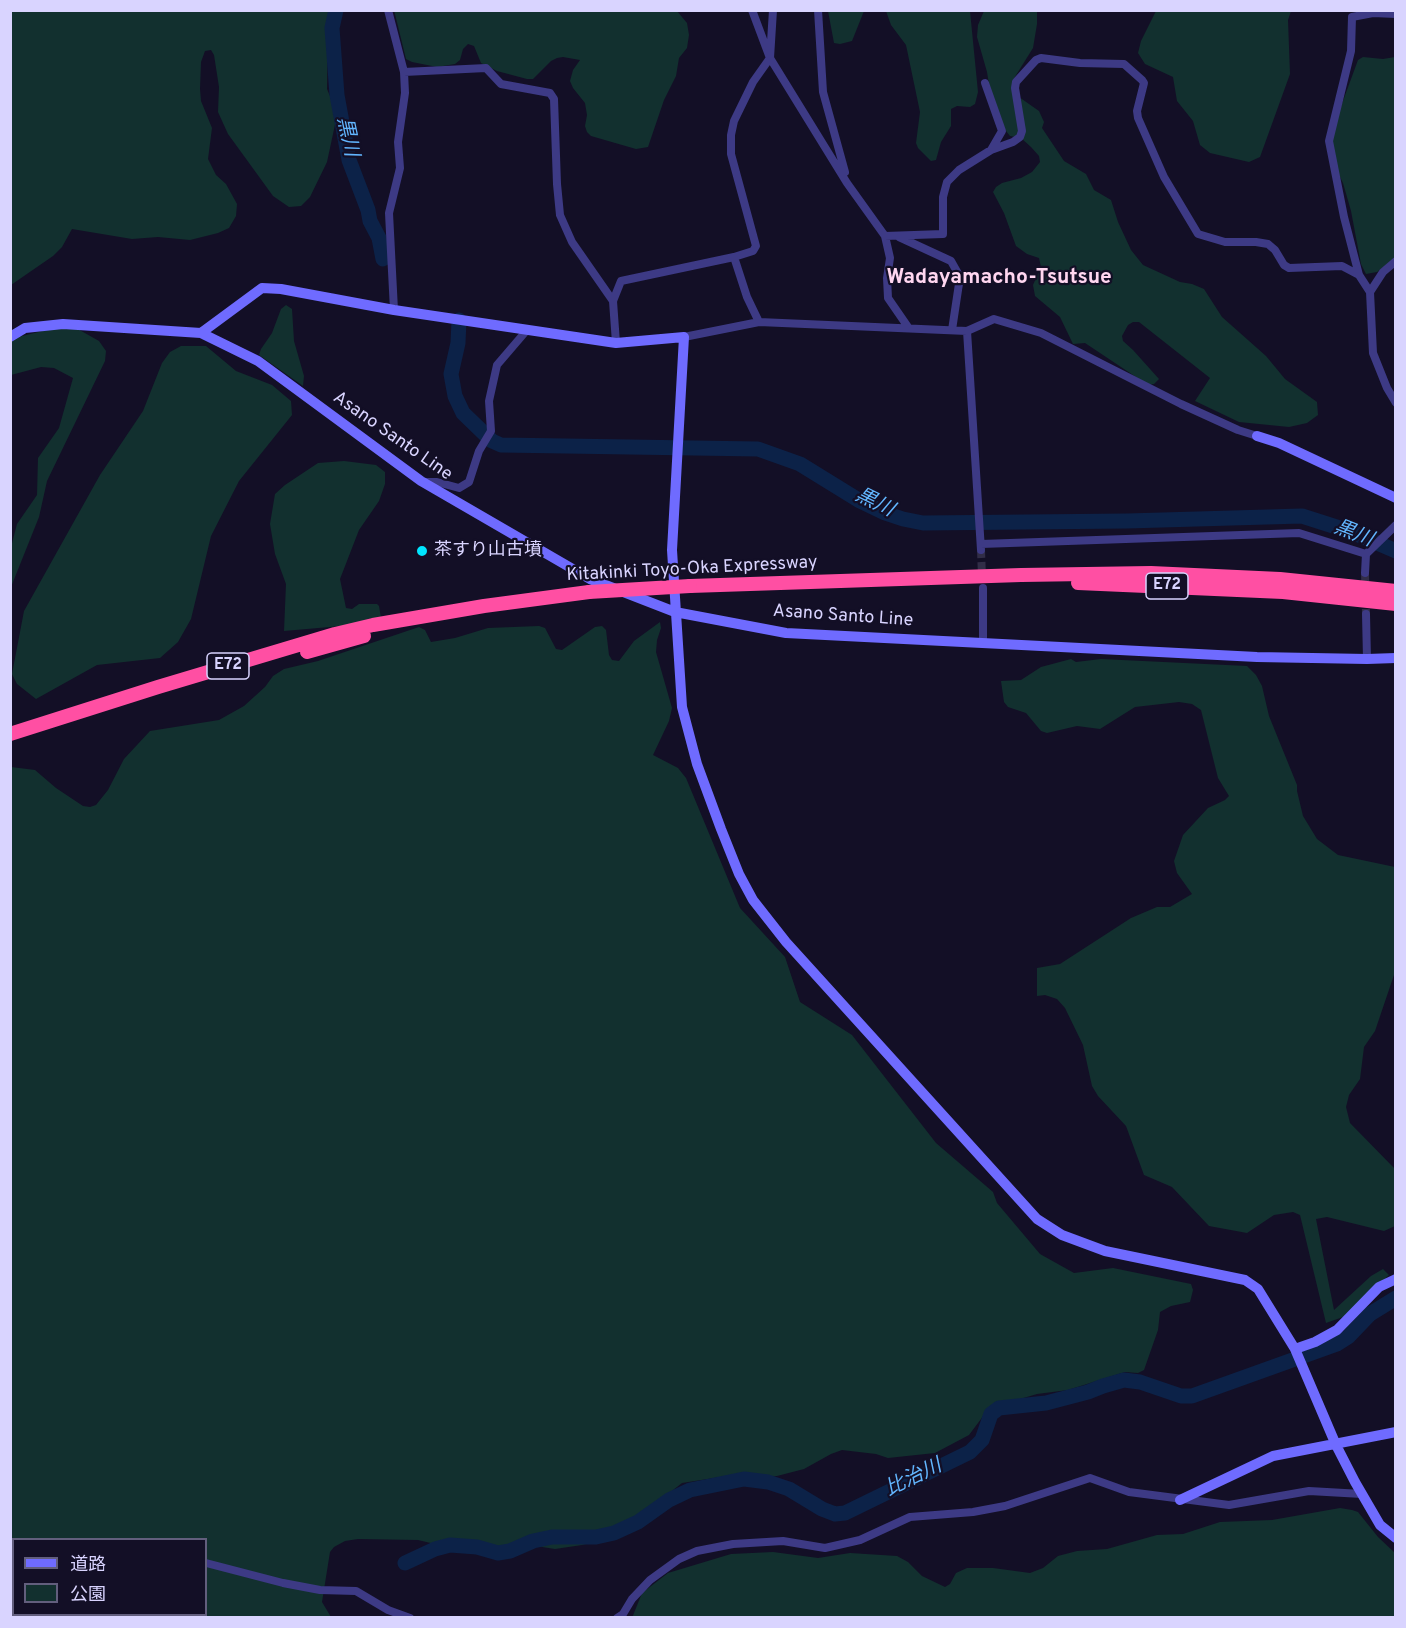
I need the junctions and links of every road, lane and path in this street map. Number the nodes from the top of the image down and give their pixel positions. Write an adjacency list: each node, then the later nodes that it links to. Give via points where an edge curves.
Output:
1 (388, 10): 7 (street)
2 (752, 10): 6 (street)
3 (774, 10): 6 (street)
4 (818, 10): 10 (street, via 823,92)
5 (1395, 14): 15 (street, via 1352,17 1351,51 1329,141)
6 (770, 58): 10 (street); 13 (street, via 753,82 731,135 731,154 756,246 753,251)
7 (404, 72): 17 (street, via 486,68 501,84 550,93 554,99 560,215 572,242); 18 (street, via 398,142 400,168 388,213)
8 (985, 83): 9 (street, via 1002,131)
9 (991, 150): 12 (street, via 947,182 943,234); 15 (street, via 1020,137 1016,82 1036,60 1124,64 1144,83 1138,118 1164,177 1198,234 1225,242 1268,244 1289,268 1342,266)
10 (847, 183): 11 (street)
11 (885, 236): 12 (street); 20 (street, via 890,258 888,298)
12 (897, 237): 22 (street, via 951,261 960,277)
13 (734, 257): 17 (street, via 621,281); 19 (street)
14 (1395, 261): 16 (street)
15 (1359, 275): 16 (street)
16 (1370, 292): 28 (street, via 1373,353)
17 (613, 301): 27 (street)
18 (394, 309): 21 (street); 24 (street, via 262,288)
19 (759, 321): 20 (street); 26 (street)
20 (908, 327): 22 (street)
21 (527, 330): 27 (street); 30 (street, via 497,365 489,401 491,431 478,450 469,482 459,488)
22 (952, 330): 23 (street)
23 (968, 331): 29 (street, via 994,319 1041,333 1181,404); 33 (street, via 981,547 1299,533)
24 (201, 333): 25 (street, Asano Santo Line, via 63,324 25,327); 30 (street, Asano Santo Line, via 258,361)
25 (10, 337)
26 (684, 337): 27 (street); 39 (street, via 672,550)
27 (616, 343)
28 (1395, 403)
29 (1257, 436): 31 (street)
30 (421, 482): 39 (street, Asano Santo Line, via 590,579)
31 (1395, 498)
32 (1395, 525): 33 (street)
33 (1366, 554): 34 (street)
34 (1365, 573)
35 (938, 579): 37 (highway, Kitakinki Toyo-Oka Expressway / E72, via 1151,573 1280,579); 38 (highway, Kitakinki Toyo-Oka Expressway / E72, via 1282,592); 44 (highway, Kitakinki Toyo-Oka Expressway / E72, bridge, via 589,592 450,612)
36 (983, 588): 41 (street)
37 (1395, 591)
38 (1395, 604)
39 (675, 612): 41 (street, Asano Santo Line, via 786,633); 46 (street, via 682,707 697,764 739,874 753,900 786,942 1038,1219 1062,1235 1105,1251 1245,1280 1258,1289)
40 (1366, 614): 43 (street)
41 (983, 642): 43 (street, Asano Santo Line)
42 (1395, 658): 43 (street, Asano Santo Line)
43 (1367, 660)
44 (14, 738)
45 (1395, 1280): 46 (street, via 1379,1287 1337,1330)
46 (1295, 1349): 48 (street)
47 (1395, 1432): 48 (street)
48 (1336, 1445): 49 (street); 50 (street, via 1273,1456)
49 (1362, 1494): 50 (street, via 1309,1491 1229,1505); 51 (street, via 1380,1525)
50 (1180, 1500): 54 (street, via 1129,1492 1090,1478 1005,1506 910,1517 860,1540 825,1548 783,1541 697,1551 650,1580)
51 (1395, 1538)
52 (207, 1563): 53 (street, via 320,1590 356,1591 388,1610)
53 (410, 1617)
54 (617, 1617)

